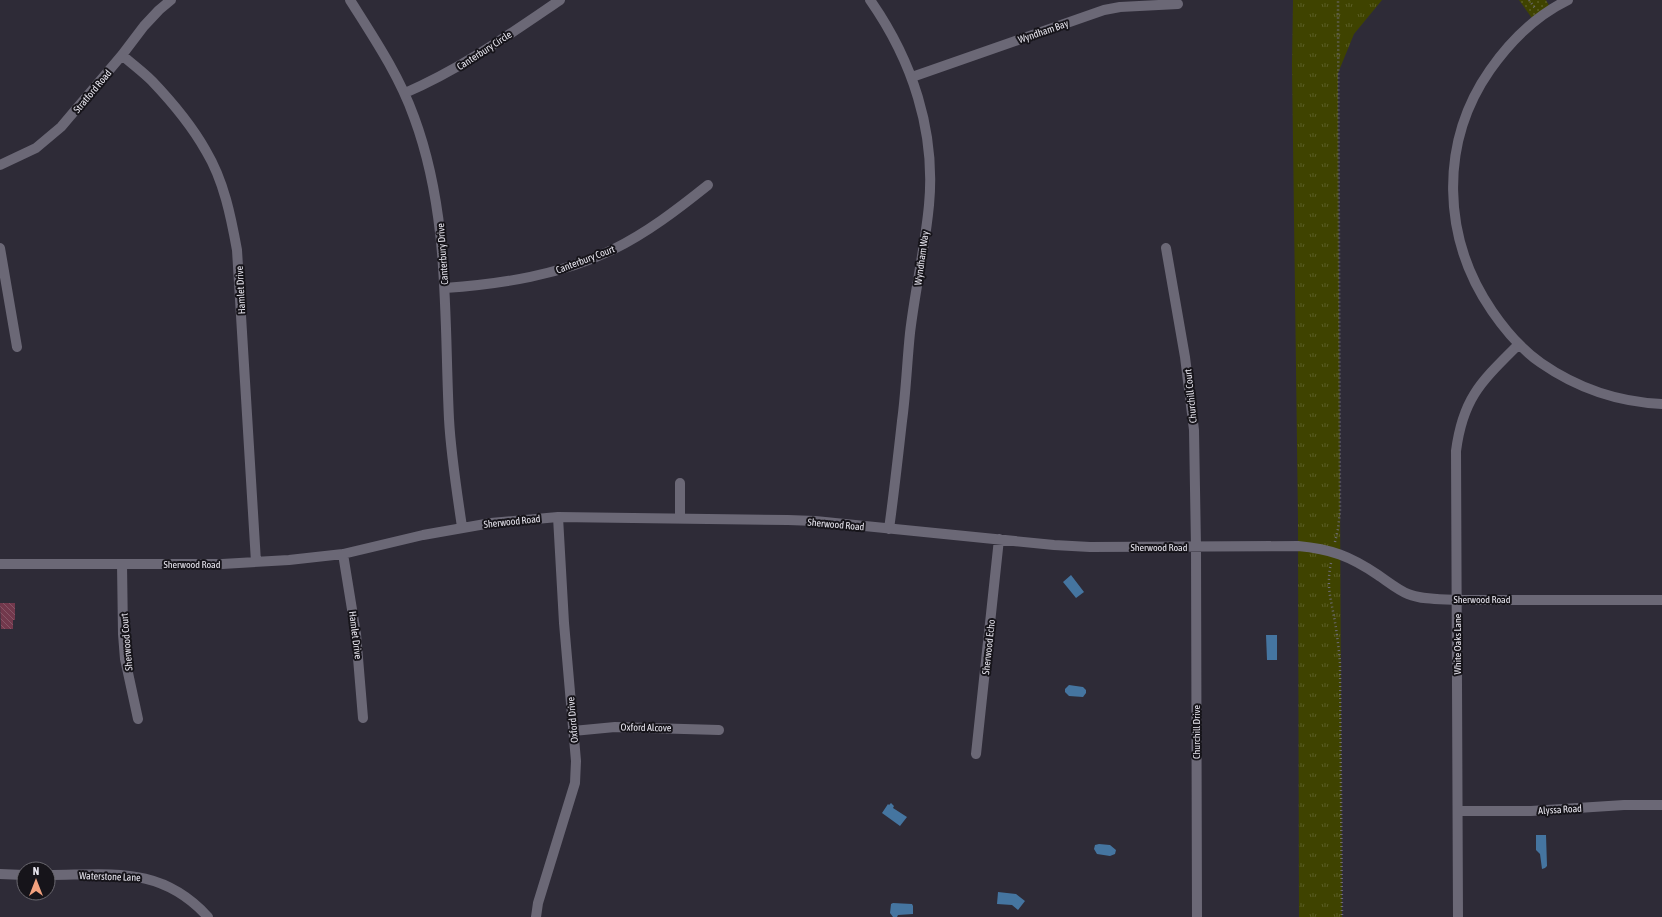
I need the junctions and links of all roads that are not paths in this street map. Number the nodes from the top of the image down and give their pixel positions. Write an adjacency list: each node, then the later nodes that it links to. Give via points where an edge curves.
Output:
1 (171, 0): 7 (street, Stratford Road, via 144,26)
2 (350, 0): 9 (street, Canterbury Drive, via 382,50)
3 (560, 0): 9 (street, Canterbury Circle, via 468,62 434,81)
4 (870, 0): 8 (street, Wyndham Way, via 886,23)
5 (1568, 0): 15 (street, via 1524,29 1511,42 1484,79 1462,126 1454,170 1455,219 1471,275 1501,324)
6 (1178, 4): 8 (street, Wyndham Bay, via 1104,10)
7 (122, 55): 10 (street, Stratford Road, via 62,127 36,148); 26 (street, Hamlet Drive, via 152,81 207,152 231,215 237,250)
8 (912, 78): 22 (street, Wyndham Way, via 922,111 927,144 929,205 910,334)
9 (405, 93): 14 (street, Canterbury Drive, via 415,118 433,182 443,252)
10 (0, 165)
11 (708, 185): 14 (street, Canterbury Court, via 645,232 583,262 512,281)
12 (0, 248): 16 (street)
13 (1166, 248): 24 (street, Churchill Court, via 1190,387 1194,430)
14 (445, 288): 21 (street, Canterbury Drive, via 449,419)
15 (1519, 344): 17 (street, via 1540,362 1585,388 1627,401); 29 (street, White Oaks Lane, via 1485,378 1473,394 1458,432)
16 (17, 347)
17 (1662, 404)
18 (680, 482): 20 (street)
19 (558, 517): 20 (street, Sherwood Road); 21 (street, Sherwood Road, via 528,518); 34 (street, Oxford Drive)
20 (680, 518): 22 (street, Sherwood Road, via 814,521)
21 (462, 528): 25 (street, Sherwood Road)
22 (889, 529): 23 (street, Sherwood Road)
23 (1000, 539): 24 (street, Sherwood Road, via 1090,547); 35 (street, Sherwood Echo)
24 (1196, 547): 29 (street, Sherwood Road, via 1298,546 1332,551 1362,564 1408,594); 43 (street, Churchill Drive)
25 (343, 554): 26 (street, Sherwood Road); 31 (street, Hamlet Drive, via 356,634)
26 (256, 562): 28 (street, Sherwood Road)
27 (0, 564): 28 (street, Sherwood Road)
28 (122, 564): 32 (street, Sherwood Court, via 125,659)
29 (1457, 600): 30 (street, Sherwood Road); 37 (street, White Oaks Lane)
30 (1662, 600)
31 (363, 718)
32 (138, 719)
33 (719, 730): 34 (street, Oxford Alcove, via 615,727)
34 (573, 731): 42 (street, Oxford Drive, via 575,783)
35 (976, 754)
36 (1662, 805): 37 (street, Alyssa Road, via 1531,811)
37 (1458, 811): 44 (street, White Oaks Lane)
38 (0, 874): 39 (street)
39 (16, 875)
40 (56, 875): 41 (street, Waterstone Lane, via 127,875 163,883 181,892)
41 (208, 917)
42 (536, 917)
43 (1197, 917)
44 (1458, 917)

